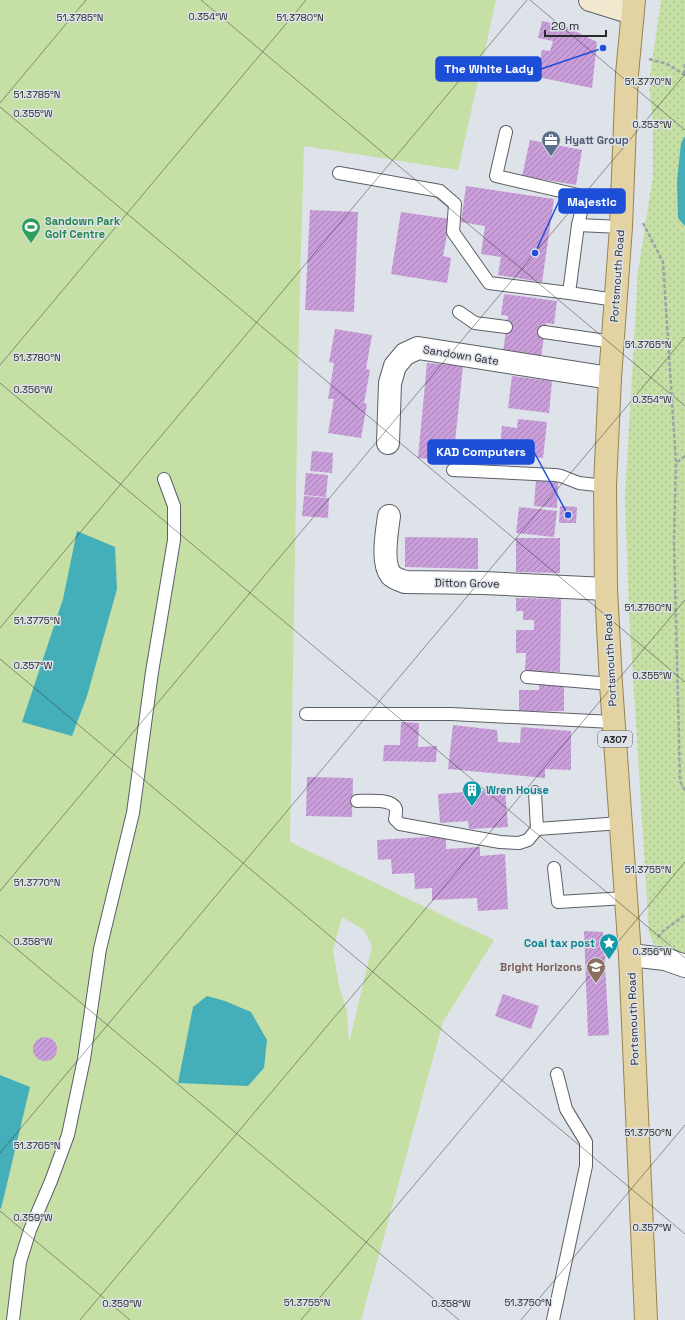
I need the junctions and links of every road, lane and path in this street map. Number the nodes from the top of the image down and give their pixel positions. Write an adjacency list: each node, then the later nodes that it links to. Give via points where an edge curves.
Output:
1 (590, 0): 2 (main road)
2 (633, 6): 8 (main road, Portsmouth Road / A307)
3 (651, 59): 5 (path)
4 (685, 64): 5 (path)
5 (684, 74)
6 (506, 132): 8 (lane, via 496,176)
7 (339, 173): 13 (lane, via 440,191 455,204 453,232 489,283)
8 (621, 205): 12 (main road, Portsmouth Road / A307)
9 (582, 208): 11 (lane)
10 (640, 218): 22 (path, via 663,262)
11 (578, 225): 12 (lane); 13 (lane)
12 (620, 227): 14 (main road, Portsmouth Road / A307)
13 (569, 293): 14 (lane)
14 (615, 300): 18 (main road, Portsmouth Road / A307)
15 (459, 312): 16 (lane, via 475,323)
16 (506, 327)
17 (544, 332): 18 (lane)
18 (613, 342): 19 (main road, Portsmouth Road / A307)
19 (610, 378): 20 (street, Sandown Gate, via 418,348 405,354 395,366 390,383); 25 (main road, Portsmouth Road / A307)
20 (388, 443)
21 (685, 456): 22 (path)
22 (676, 463): 32 (path, via 674,541 680,780)
23 (453, 470): 25 (lane, via 555,475 579,483)
24 (164, 478): 43 (lane, via 174,506 174,540 152,672 133,813 100,950 84,1059 68,1135 20,1262)
25 (605, 486): 27 (main road, Portsmouth Road / A307)
26 (389, 516): 27 (street, Ditton Grove, via 386,560 388,570 391,575 405,582)
27 (606, 589): 29 (main road, Portsmouth Road / A307)
28 (527, 677): 29 (lane)
29 (611, 684): 31 (main road, Portsmouth Road / A307)
30 (306, 714): 31 (lane, via 451,714)
31 (613, 722): 35 (main road, Portsmouth Road / A307)
32 (685, 791)
33 (535, 792): 36 (lane)
34 (357, 801): 36 (lane, via 392,804 396,810 395,819 400,824 500,842 519,843 528,840)
35 (622, 823): 36 (lane); 38 (main road, Portsmouth Road / A307)
36 (537, 829)
37 (554, 868): 38 (lane, via 558,902)
38 (626, 898): 40 (main road, Portsmouth Road / A307)
39 (685, 915): 40 (path)
40 (636, 955): 41 (street, via 665,959); 45 (main road, Portsmouth Road / A307)
41 (685, 966)
42 (557, 1074): 44 (lane, via 566,1109 586,1142 586,1166)
43 (13, 1320)
44 (553, 1320)
45 (646, 1320)

